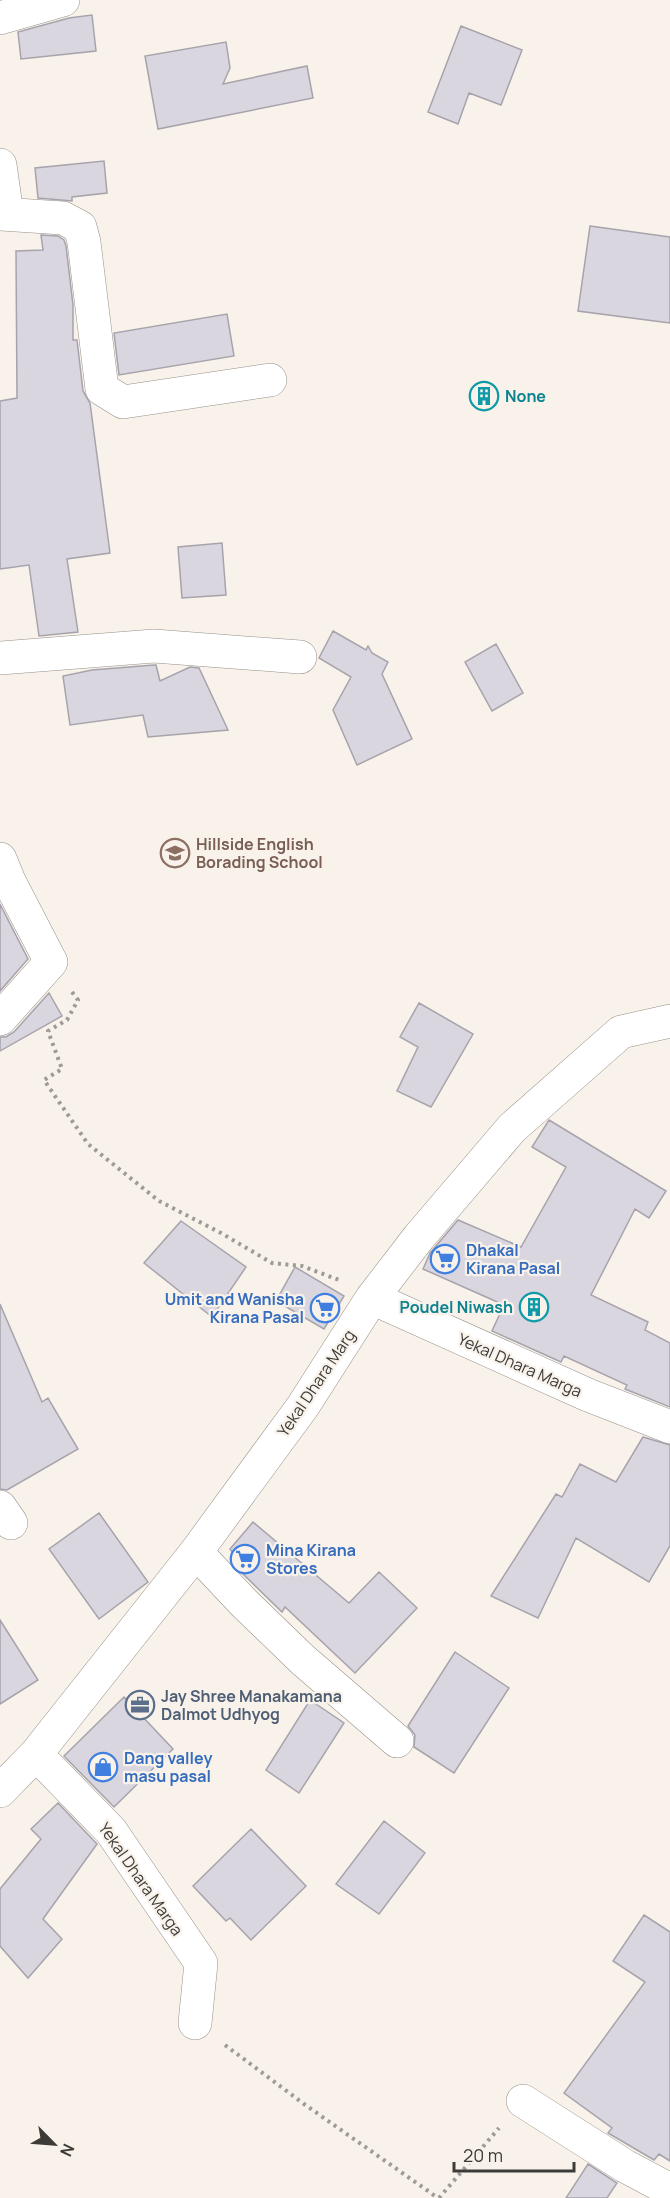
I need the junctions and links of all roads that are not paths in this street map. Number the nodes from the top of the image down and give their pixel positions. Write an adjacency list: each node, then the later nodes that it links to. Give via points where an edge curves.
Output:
1 (63, 0): 2 (street)
2 (0, 18)
3 (0, 165): 4 (street)
4 (3, 214): 5 (street, via 63,218 80,227 102,389 111,396 123,402)
5 (270, 380)
6 (300, 657): 7 (street, via 154,646)
7 (0, 658)
8 (0, 859): 9 (street, via 51,962)
9 (0, 1019)
10 (670, 1021): 11 (street, Yekal Dhara Marg, via 621,1032 512,1128)
11 (372, 1298): 12 (street, Yekal Dhara Marga, via 588,1395); 13 (street, Yekal Dhara Marg, via 303,1406)
12 (670, 1427)
13 (196, 1552): 14 (street, via 303,1660); 15 (street, Yekal Dhara Marg)
14 (397, 1741)
15 (36, 1754): 16 (street, Yekal Dhara Marg); 17 (street, Yekal Dhara Marga, via 111,1831 201,1964)
16 (0, 1791)
17 (195, 2023)
18 (523, 2101): 19 (street, via 624,2166)
19 (670, 2190)

